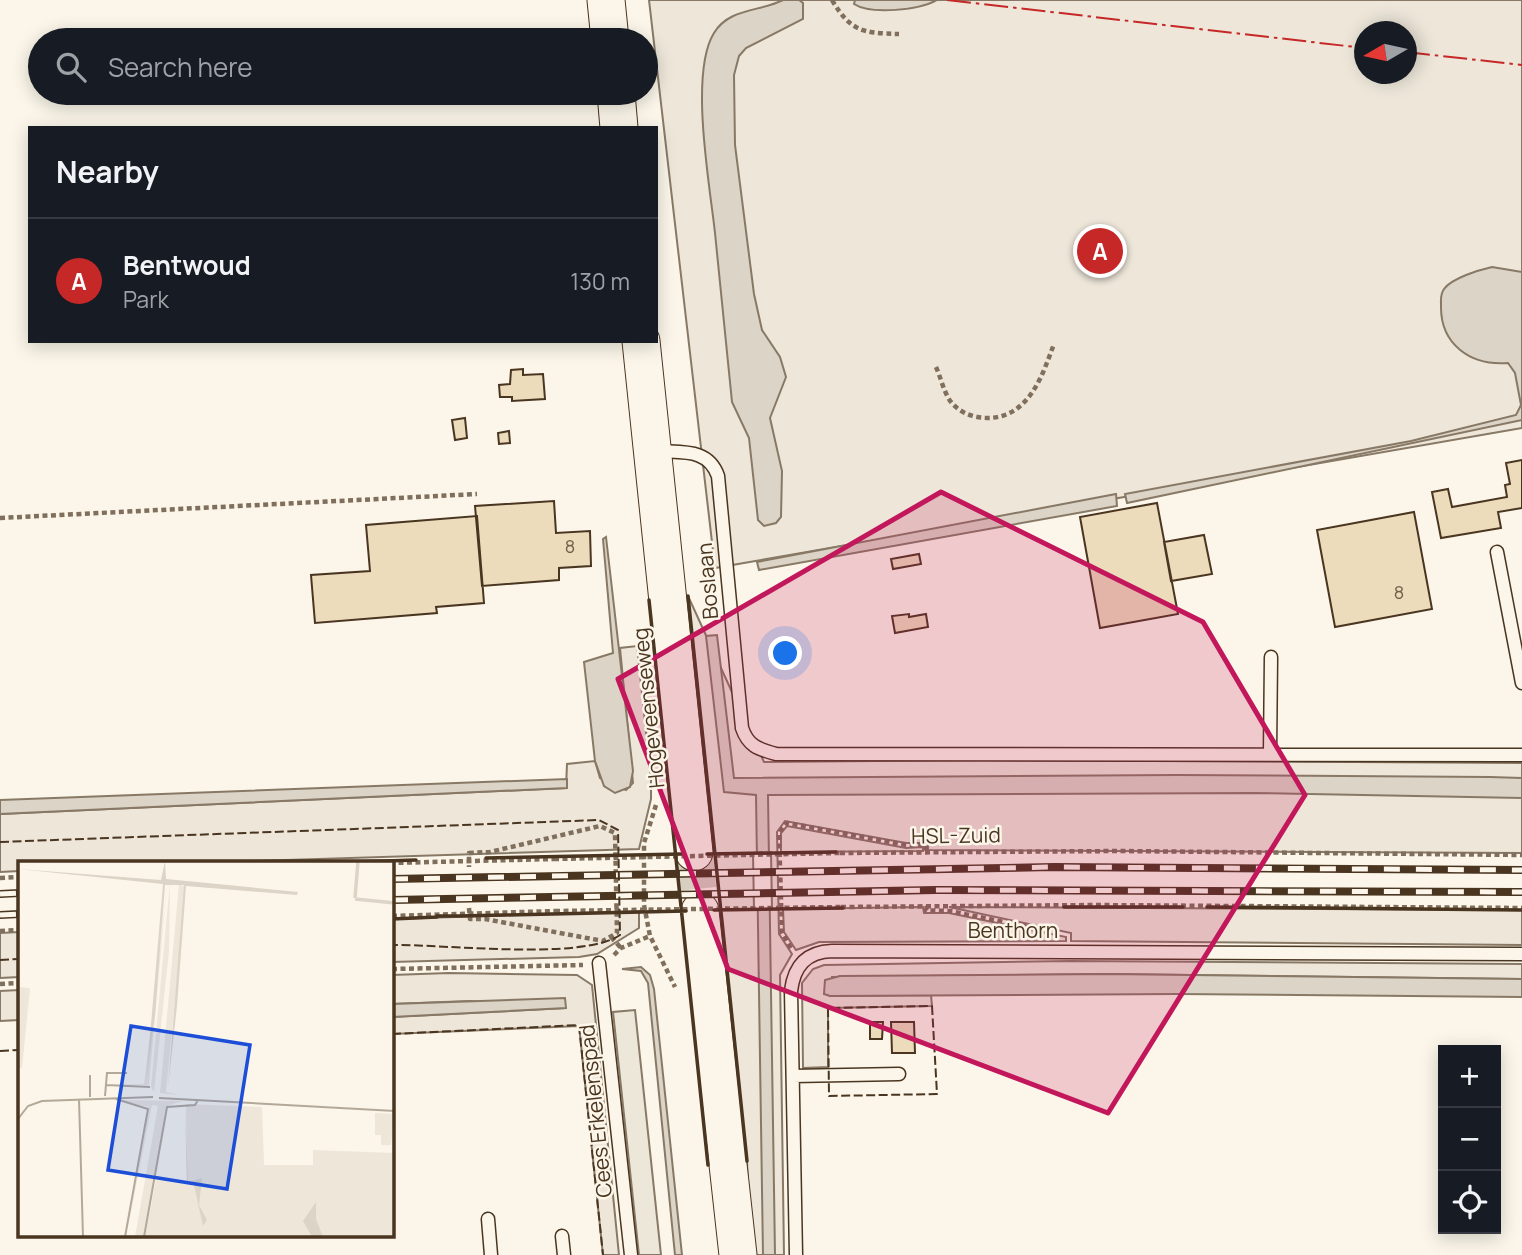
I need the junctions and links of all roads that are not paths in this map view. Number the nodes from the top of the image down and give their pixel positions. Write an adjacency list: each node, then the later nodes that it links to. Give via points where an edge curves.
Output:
1 (606, 0): 2 (main road)
2 (609, 28)
3 (616, 105): 4 (main road)
4 (619, 126)
5 (641, 343): 6 (main road, Hogeveenseweg)
6 (653, 451): 10 (lane, Boslaan, via 702,454 718,476 742,728 750,745 776,754); 12 (main road, Hogeveenseweg)
7 (1497, 552): 9 (lane)
8 (1272, 657): 10 (lane)
9 (1522, 683)
10 (1270, 753): 11 (lane)
11 (1522, 755)
12 (694, 852)
13 (700, 911): 23 (main road)
14 (1522, 954): 17 (lane, Benthorn, via 832,951 800,963 791,991)
15 (599, 963): 22 (lane, Cees Erkelenspad)
16 (899, 1074): 17 (lane)
17 (793, 1076): 24 (lane)
18 (488, 1219): 20 (lane)
19 (562, 1236): 21 (lane)
20 (491, 1255)
21 (564, 1255)
22 (631, 1255)
23 (738, 1255)
24 (796, 1255)

